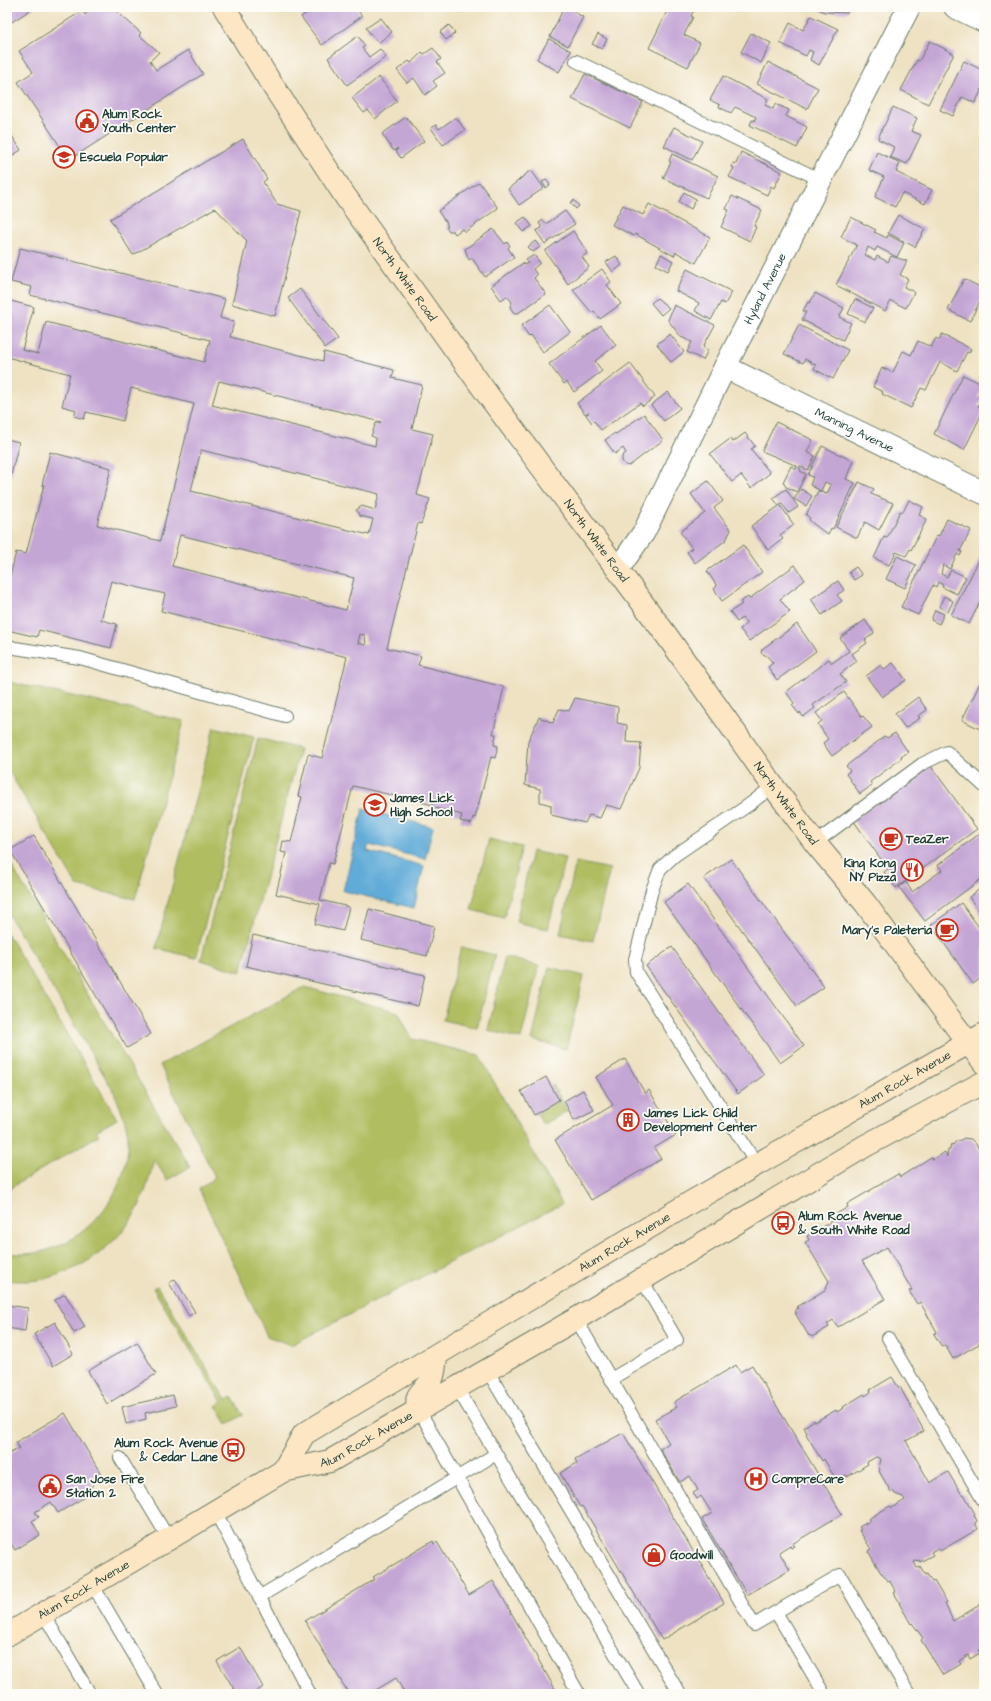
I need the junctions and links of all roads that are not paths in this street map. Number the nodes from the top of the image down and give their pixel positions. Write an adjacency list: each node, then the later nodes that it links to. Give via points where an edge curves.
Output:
1 (224, 7): 9 (main road, North White Road, via 344,196)
2 (909, 7): 6 (street, Hyland Avenue)
3 (955, 7): 4 (street)
4 (984, 21)
5 (576, 61): 6 (lane)
6 (821, 180): 7 (street, Hyland Avenue)
7 (725, 367): 8 (street, Manning Avenue); 9 (street, Hyland Avenue, via 644,532)
8 (984, 493)
9 (618, 569): 12 (main road, North White Road)
10 (7, 645): 11 (lane, via 80,658)
11 (285, 716)
12 (773, 786): 14 (main road, North White Road); 18 (lane, via 674,856 660,869 652,890 635,960 636,972)
13 (984, 786): 14 (lane, via 947,752 922,764)
14 (815, 843): 15 (main road, North White Road, via 865,903 947,1015)
15 (977, 1038): 16 (main road, North White Road); 18 (main road, Alum Rock Avenue)
16 (984, 1063)
17 (984, 1082): 19 (main road, Alum Rock Avenue, via 865,1146)
18 (757, 1165): 22 (main road, Alum Rock Avenue)
19 (642, 1280): 20 (main road, Alum Rock Avenue); 24 (lane, via 677,1340)
20 (576, 1319): 23 (main road, Alum Rock Avenue); 24 (lane)
21 (888, 1338): 31 (lane)
22 (436, 1356): 26 (main road, via 432,1380 419,1393 416,1402); 29 (main road, Alum Rock Avenue, via 304,1434)
23 (487, 1370): 25 (main road, Alum Rock Avenue); 44 (lane)
24 (611, 1379): 36 (lane, via 754,1625)
25 (457, 1388): 26 (main road, Alum Rock Avenue); 27 (lane)
26 (419, 1410): 29 (main road, Alum Rock Avenue, via 330,1461); 30 (lane)
27 (496, 1454): 30 (lane); 43 (lane)
28 (120, 1458): 33 (lane)
29 (283, 1471): 32 (main road, Alum Rock Avenue)
30 (457, 1478): 35 (lane); 42 (lane)
31 (984, 1502)
32 (215, 1511): 33 (main road, Alum Rock Avenue); 35 (lane)
33 (169, 1539): 34 (main road, Alum Rock Avenue)
34 (92, 1584): 37 (main road, Alum Rock Avenue); 40 (lane)
35 (259, 1597): 41 (lane)
36 (776, 1612): 45 (lane); 46 (lane, via 840,1576)
37 (43, 1613): 38 (main road, Alum Rock Avenue); 39 (lane)
38 (7, 1635)
39 (90, 1694)
40 (158, 1694)
41 (310, 1694)
42 (579, 1694)
43 (637, 1694)
44 (680, 1694)
45 (824, 1694)
46 (909, 1694)

